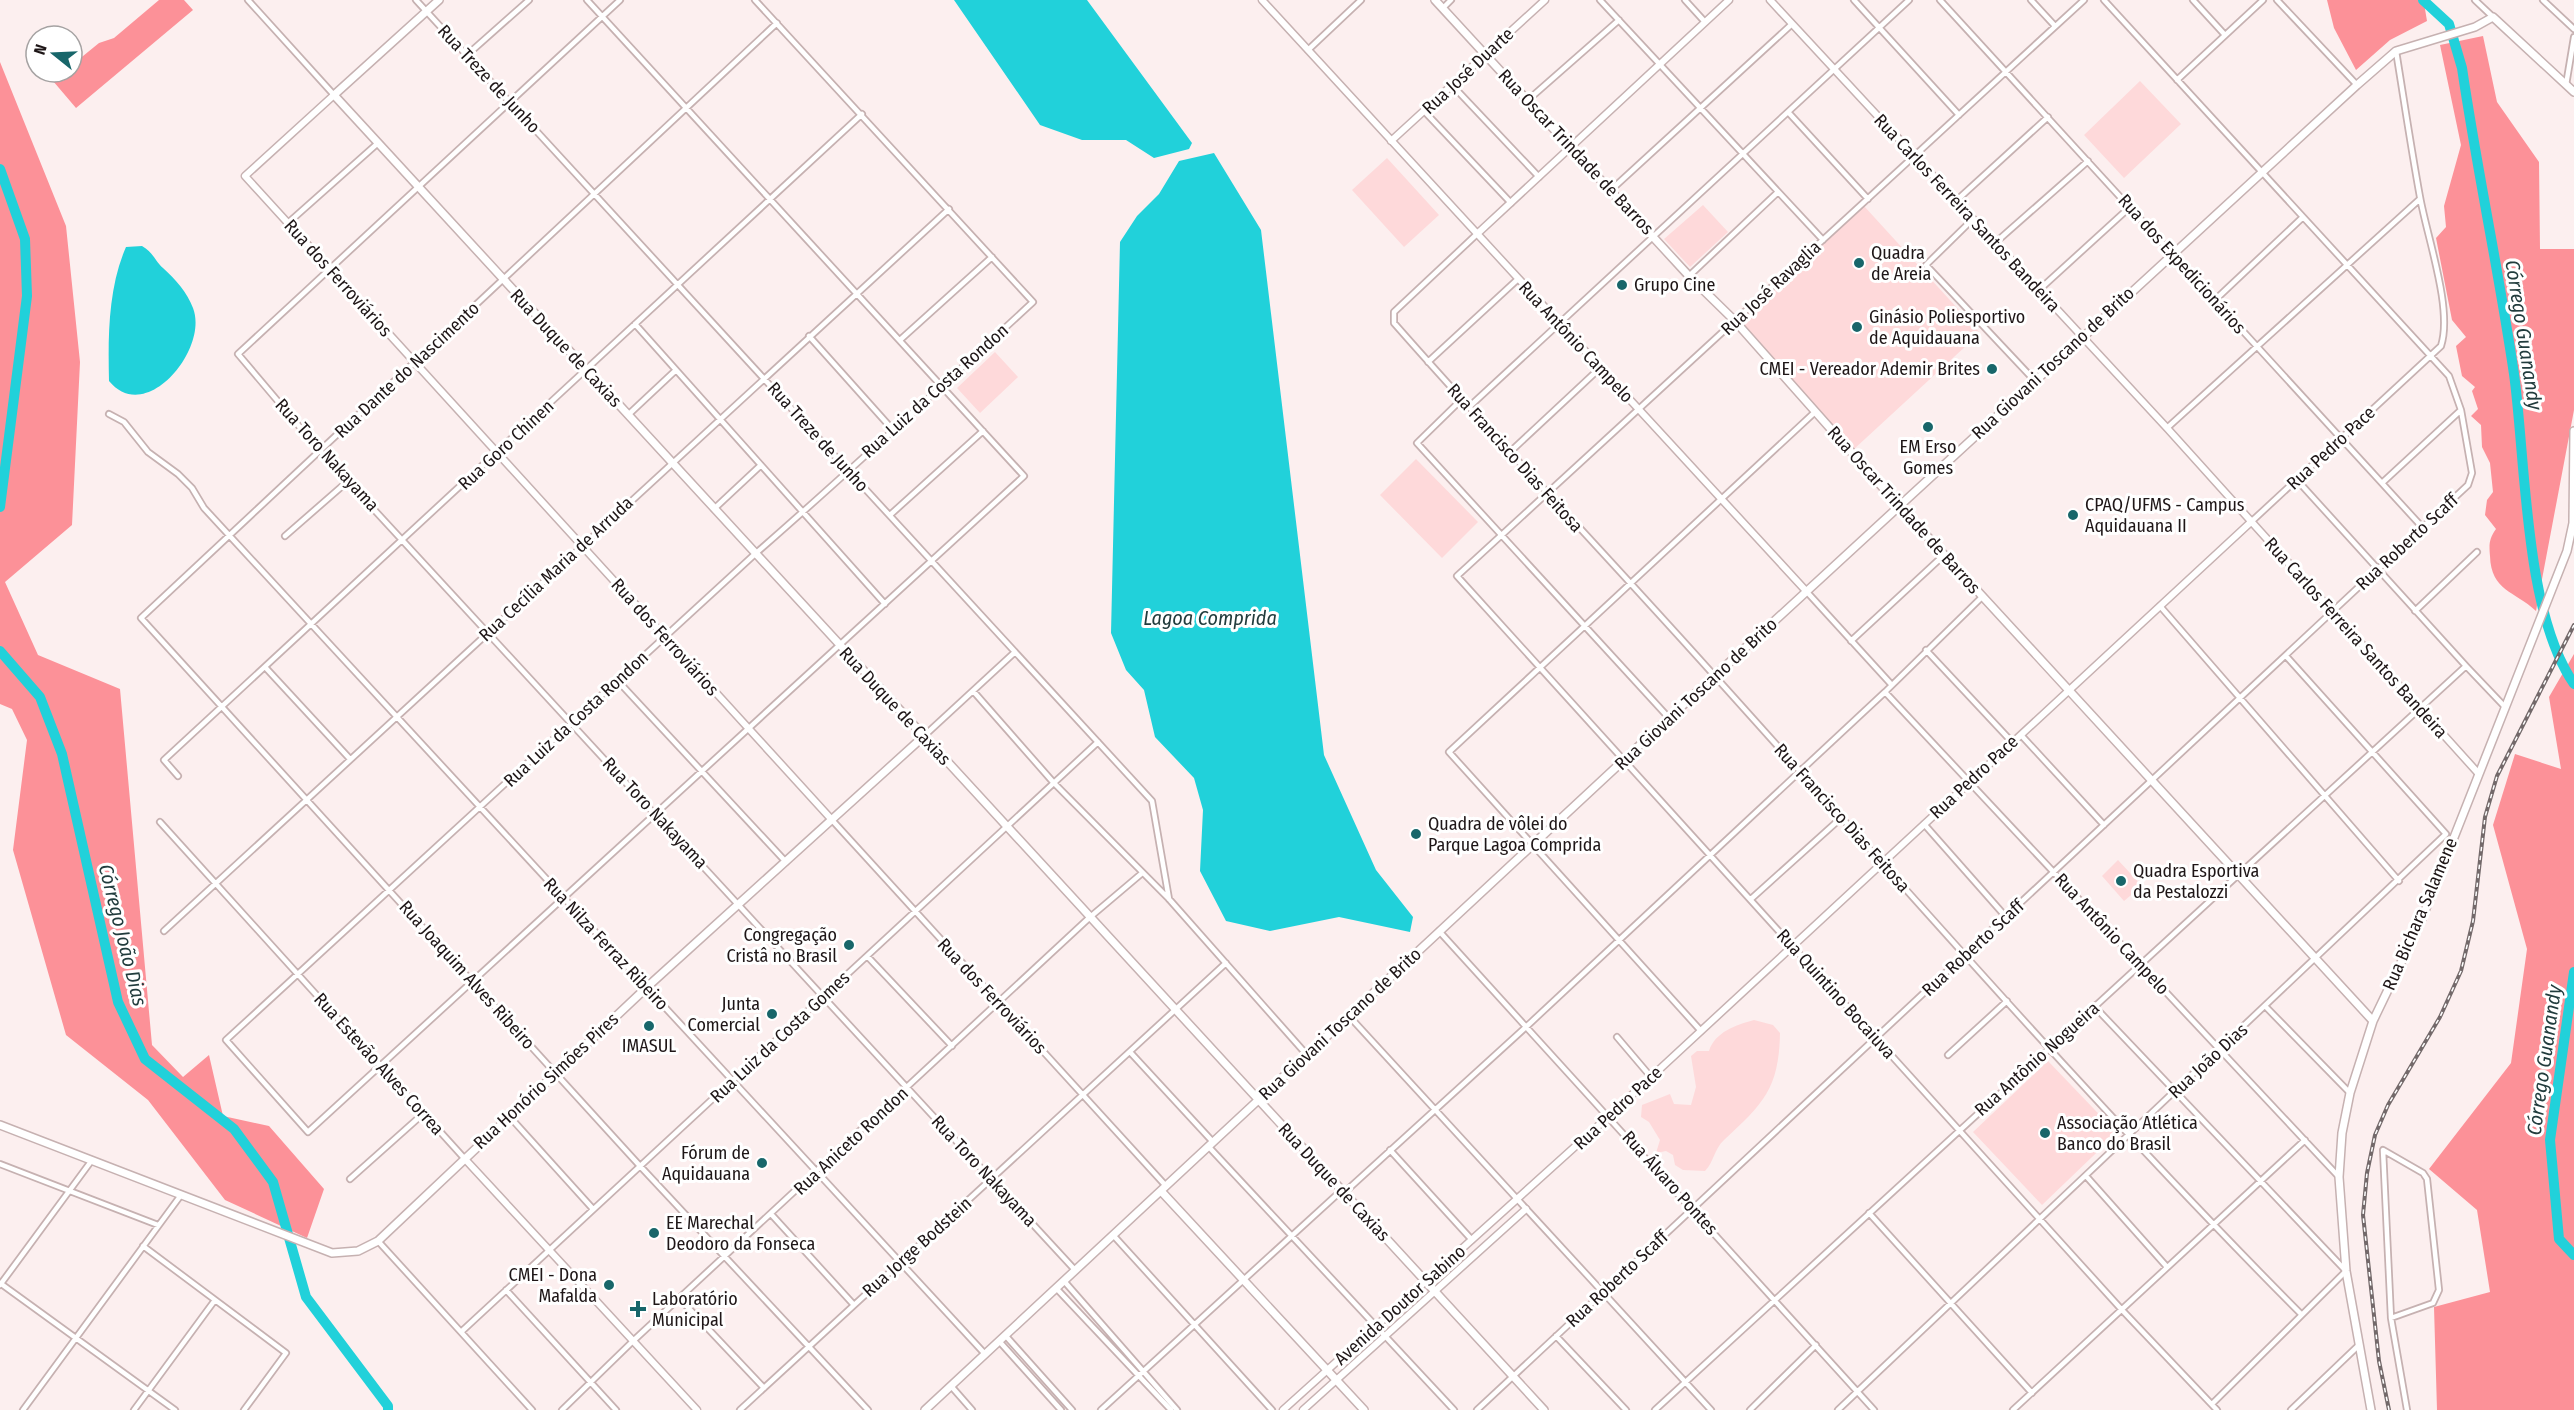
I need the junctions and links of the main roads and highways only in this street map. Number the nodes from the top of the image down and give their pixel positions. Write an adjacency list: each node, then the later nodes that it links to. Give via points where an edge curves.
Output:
1 (439, 0): 6 (main road, Rua Duque de Caxias, via 334,95)
2 (1435, 0): 5 (main road, Rua Oscar Trindade de Barros, via 1735,321)
3 (2574, 93): 5 (main road, Rua Giovani Toscano de Brito, via 2493,17 2472,28 2396,51)
4 (2574, 431): 7 (main road, Rua Bichara Salamene, via 2573,523 2567,551 2421,921)
5 (1899, 506): 7 (main road, Rua Oscar Trindade de Barros); 8 (main road, Rua Giovani Toscano de Brito)
6 (924, 736): 8 (main road, Rua Duque de Caxias); 9 (main road, Rua Honório Simões Pires, via 646,988 378,1241 358,1251 332,1253)
7 (2373, 1021): 14 (main road, Rua Bichara Salamene, via 2350,1094 2339,1177 2346,1271)
8 (1258, 1100): 10 (main road, Rua Giovani Toscano de Brito); 13 (main road, Rua Duque de Caxias)
9 (1, 1127)
10 (1163, 1188): 11 (main road, Rua Giovani Toscano de Brito); 12 (main road, Rua dos Ferroviários)
11 (925, 1410)
12 (1364, 1410)
13 (1544, 1410)
14 (2371, 1410)

